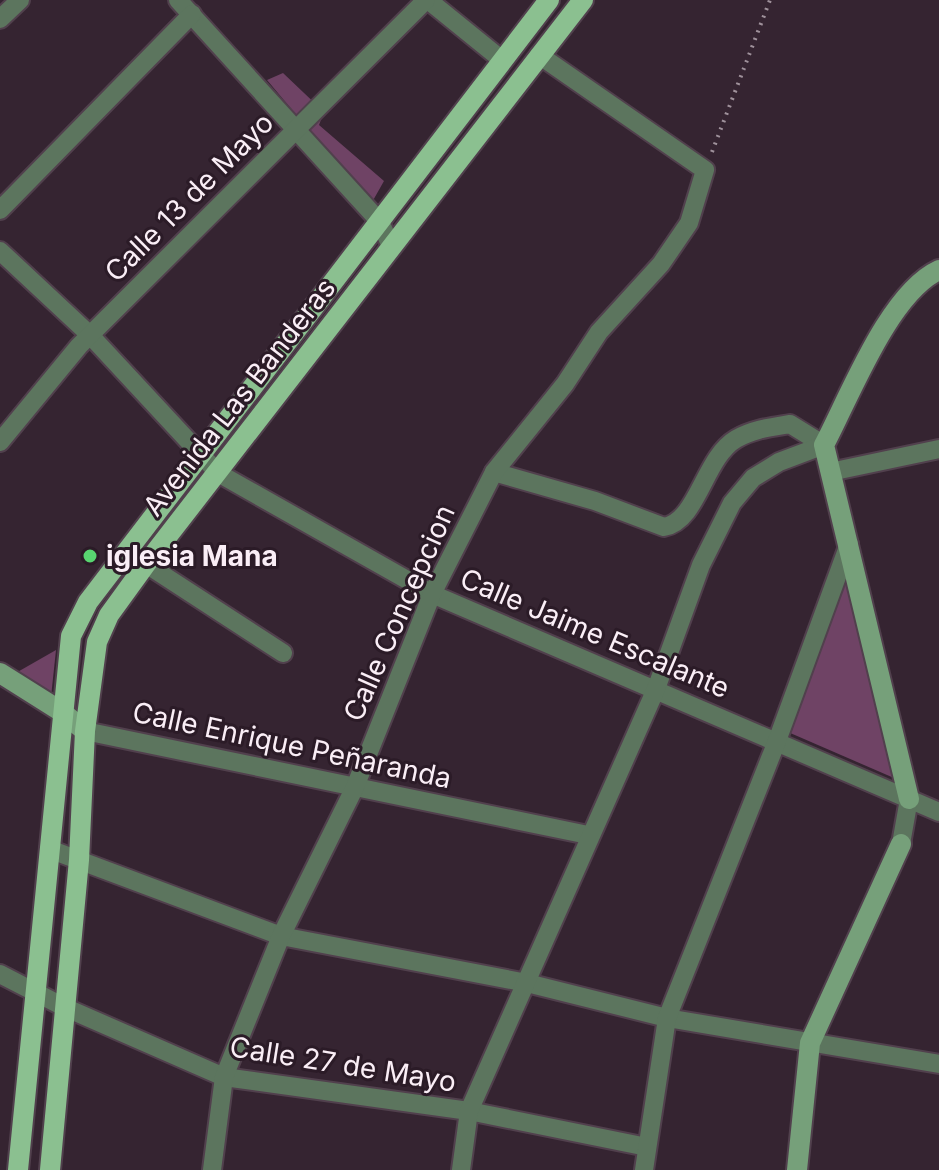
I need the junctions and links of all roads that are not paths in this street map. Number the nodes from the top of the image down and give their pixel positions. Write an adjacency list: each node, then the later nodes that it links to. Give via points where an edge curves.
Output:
1 (20, 0): 7 (street)
2 (178, 0): 6 (street)
3 (427, 0): 9 (street); 10 (street, Calle 13 de Mayo)
4 (549, 0): 9 (main road, Avenida Las Banderas)
5 (583, 0): 8 (main road, Avenida Las Banderas)
6 (192, 14): 10 (street); 11 (street)
7 (0, 19)
8 (539, 55): 13 (main road, Avenida Las Banderas); 21 (street, Calle Concepcion, via 705,170 689,223 661,264 599,332)
9 (502, 60): 12 (main road, Avenida Las Banderas)
10 (296, 130): 12 (street); 16 (street, Calle 13 de Mayo)
11 (0, 210)
12 (380, 222): 13 (street); 20 (main road, Avenida Las Banderas)
13 (391, 246): 23 (main road, Avenida Las Banderas)
14 (0, 251): 16 (street, Calle Jaime Escalante)
15 (939, 270): 18 (street, via 915,283 894,311)
16 (90, 335): 17 (street, Calle 13 de Mayo); 20 (street, Calle Jaime Escalante)
17 (0, 442)
18 (824, 445): 21 (street, via 790,424 735,440 713,461 687,512 664,527); 22 (street); 29 (street, via 753,478 732,503 701,565)
19 (939, 449): 22 (street)
20 (203, 454): 23 (street, Calle Jaime Escalante); 30 (main road, Avenida Las Banderas, via 88,602 71,636)
21 (494, 472): 26 (street, Calle Concepcion)
22 (830, 472): 24 (street)
23 (218, 473): 25 (main road, Avenida Las Banderas); 26 (street, Calle Jaime Escalante)
24 (849, 544): 32 (street); 34 (street)
25 (146, 564): 27 (street); 31 (main road, Avenida Las Banderas, via 109,615 97,642)
26 (432, 594): 29 (street, Calle Jaime Escalante); 33 (street, Calle Concepcion)
27 (283, 653)
28 (0, 673): 30 (street, Calle Enrique Peñaranda)
29 (656, 689): 32 (street, Calle Jaime Escalante); 36 (street)
30 (62, 712): 31 (street, Calle Enrique Peñaranda); 38 (main road, Avenida Las Banderas)
31 (85, 731): 33 (street, Calle Enrique Peñaranda); 39 (main road, Avenida Las Banderas)
32 (777, 741): 34 (street, Calle Jaime Escalante); 45 (street)
33 (355, 787): 36 (street, Calle Enrique Peñaranda); 40 (street, Calle Concepcion)
34 (909, 799): 35 (street, Calle Jaime Escalante); 37 (street)
35 (939, 812)
36 (588, 835): 42 (street)
37 (901, 844): 46 (street)
38 (49, 849): 39 (street); 43 (main road, Avenida Las Banderas)
39 (79, 860): 40 (street); 44 (main road, Avenida Las Banderas)
40 (281, 936): 42 (street); 48 (street, Calle Concepcion)
41 (0, 974): 43 (street, Calle 27 de Mayo)
42 (527, 983): 45 (street); 49 (street)
43 (35, 992): 44 (street, Calle 27 de Mayo); 51 (main road, Avenida Las Banderas)
44 (64, 1007): 48 (street, Calle 27 de Mayo); 52 (main road, Avenida Las Banderas)
45 (667, 1018): 46 (street); 50 (street)
46 (810, 1043): 47 (street); 56 (street)
47 (939, 1064)
48 (224, 1077): 49 (street, Calle 27 de Mayo); 53 (street, Calle Concepcion)
49 (469, 1111): 50 (street, Calle 27 de Mayo); 54 (street)
50 (647, 1147): 55 (street)
51 (18, 1170)
52 (50, 1170)
53 (212, 1170)
54 (461, 1170)
55 (644, 1170)
56 (797, 1170)

